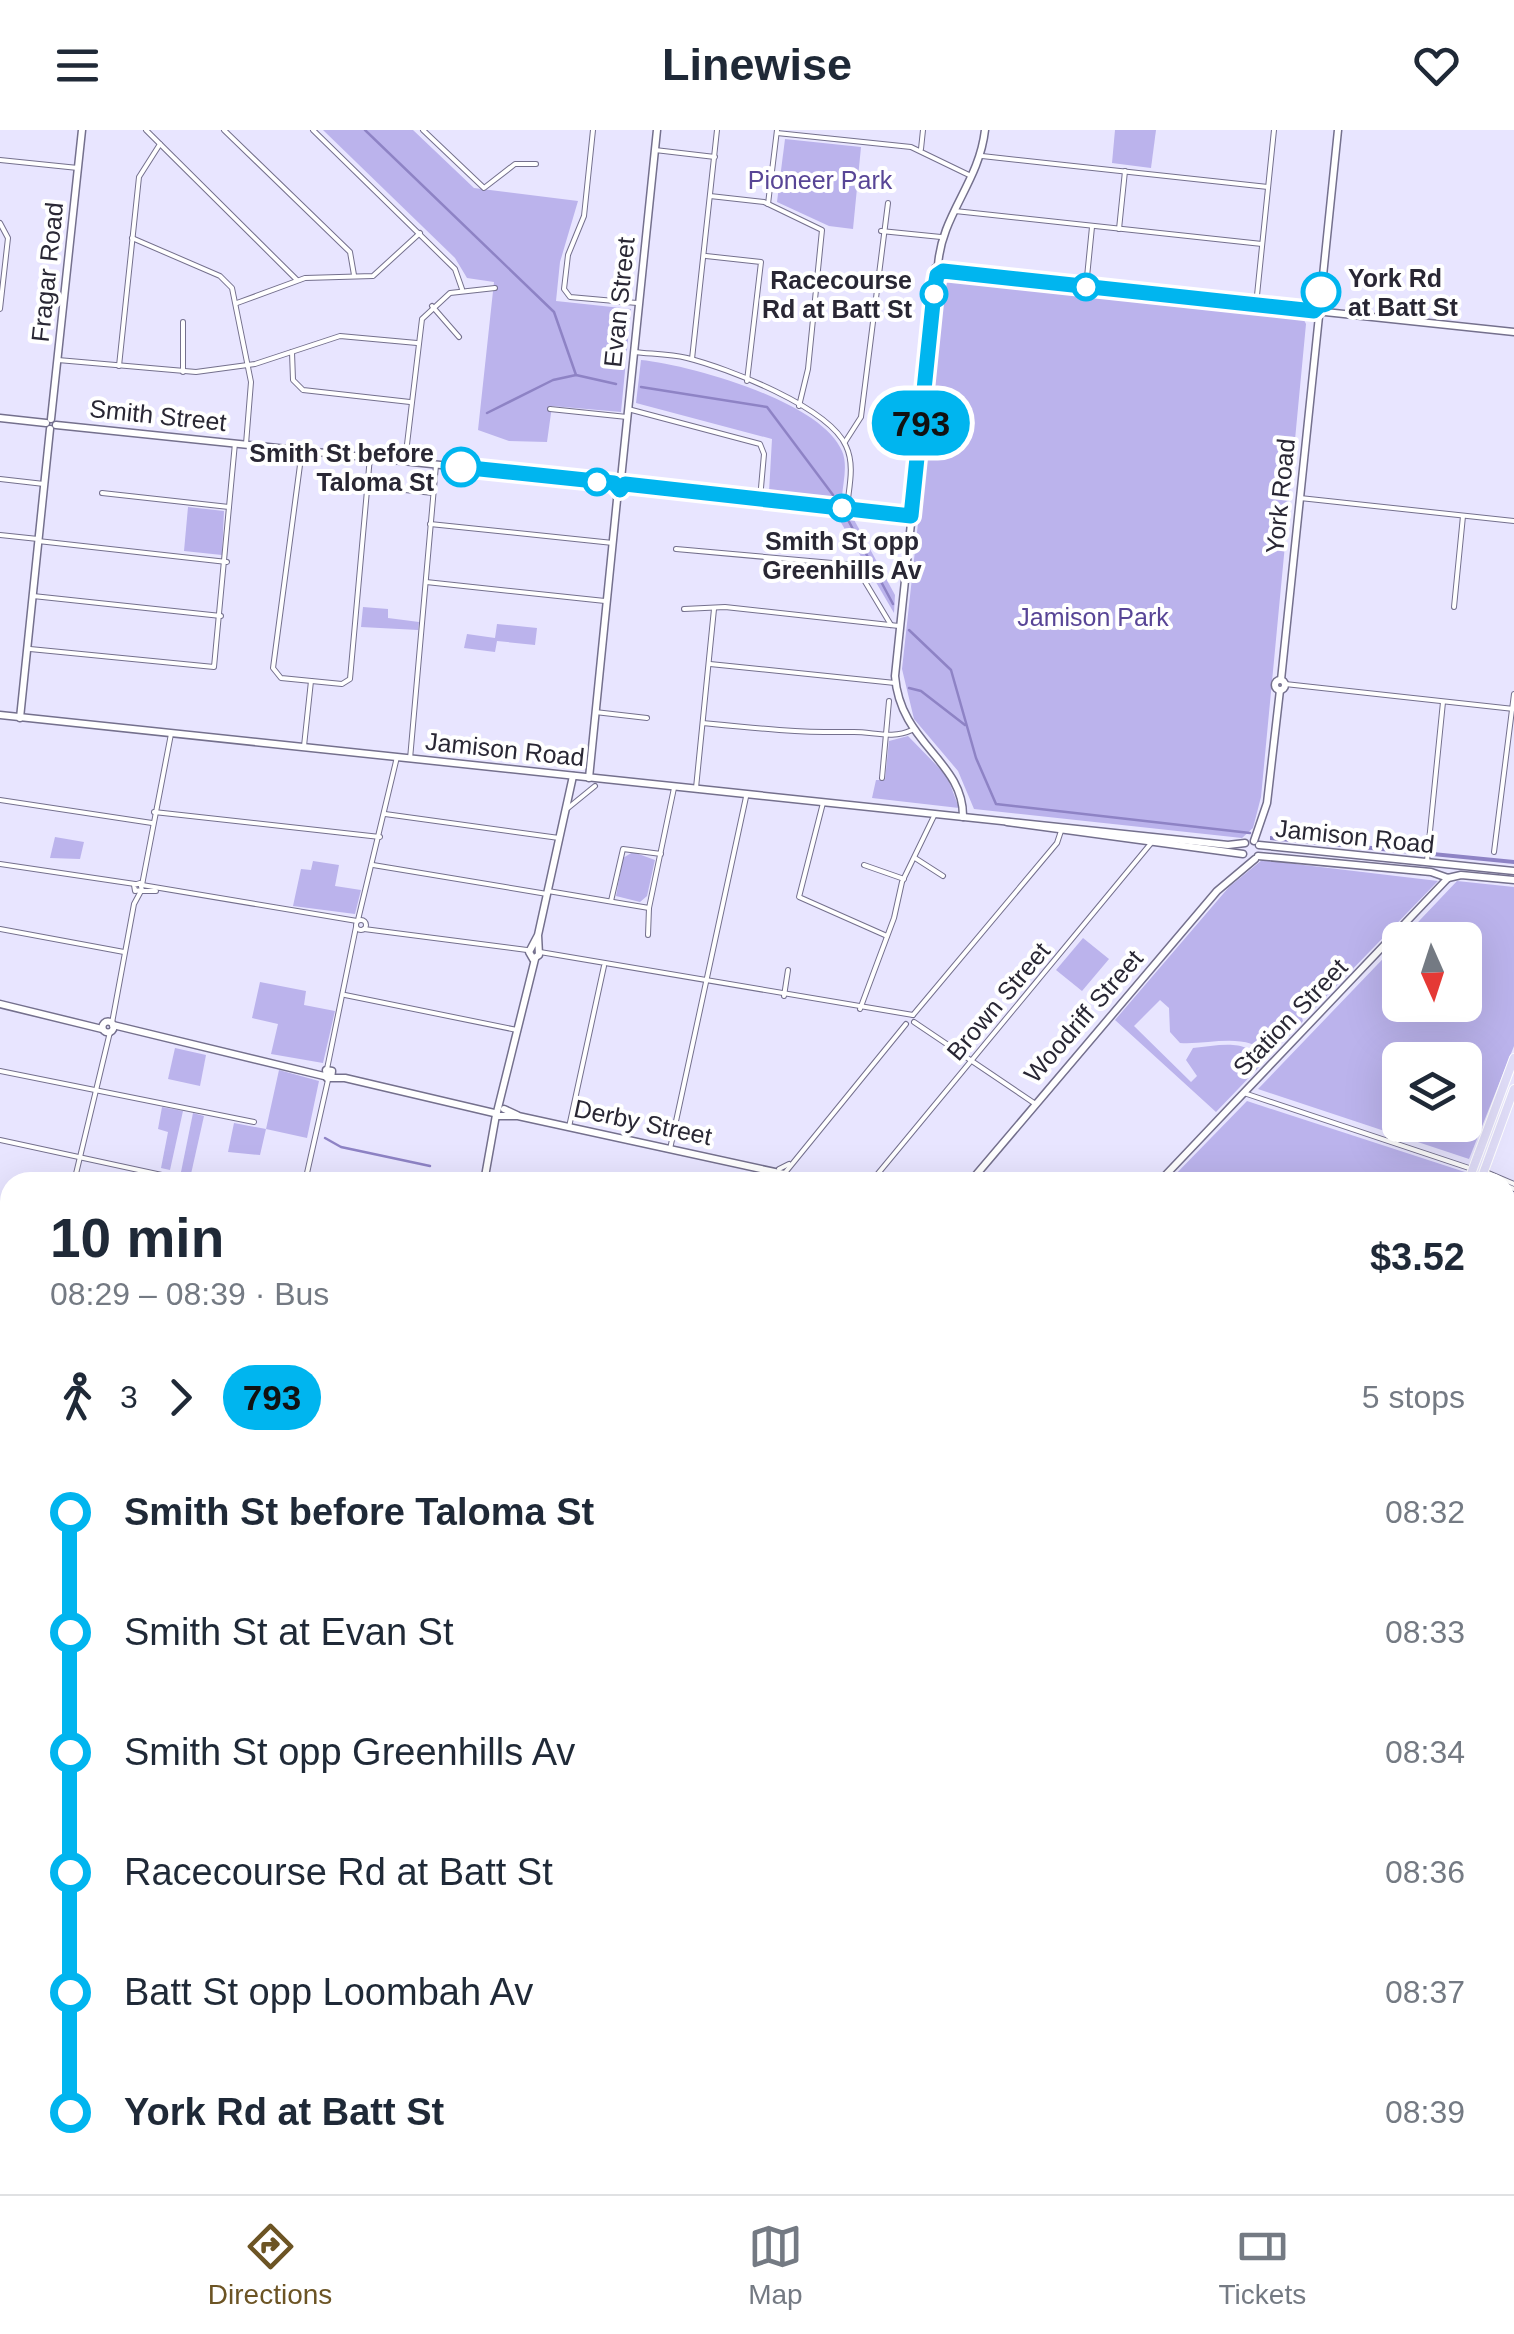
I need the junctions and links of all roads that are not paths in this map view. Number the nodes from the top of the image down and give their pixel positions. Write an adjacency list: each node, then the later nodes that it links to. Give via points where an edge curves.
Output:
1 (82, 130): 21 (street, Fragar Road)
2 (146, 130): 14 (street)
3 (224, 130): 39 (street, via 350,252)
4 (313, 130): 33 (street)
5 (424, 130): 20 (street, via 486,188 515,164)
6 (593, 130): 45 (street, via 566,294)
7 (657, 130): 16 (street, Evan Street)
8 (718, 130): 18 (street)
9 (923, 130): 15 (street)
10 (984, 130): 17 (street)
11 (1274, 130): 24 (street)
12 (1338, 130): 49 (street, York Road)
13 (777, 131): 15 (street); 26 (street)
14 (160, 144): 34 (street, via 140,173); 40 (street)
15 (921, 149): 23 (street)
16 (655, 150): 18 (street); 45 (street, Evan Street)
17 (982, 156): 22 (street); 23 (street)
18 (715, 157): 25 (street)
19 (0, 160): 21 (street)
20 (536, 164)
21 (78, 168): 56 (street, Fragar Road)
22 (1124, 171): 24 (street); 31 (street)
23 (973, 177): 28 (street)
24 (1268, 186): 36 (street)
25 (710, 196): 26 (street); 37 (street)
26 (768, 204): 63 (street, via 822,230)
27 (888, 204): 32 (street)
28 (955, 210): 30 (street); 35 (street)
29 (0, 224): 48 (street, via 8,235)
30 (1092, 226): 31 (street); 41 (street)
31 (1118, 229): 36 (street)
32 (881, 231): 35 (street); 68 (street, via 861,417)
33 (420, 234): 39 (street, via 380,273); 42 (street, via 455,269)
34 (132, 238): 44 (street, via 223,278); 59 (street)
35 (941, 238): 38 (street)
36 (1262, 244): 46 (street)
37 (704, 256): 57 (street); 61 (street, via 762,262)
38 (939, 271): 41 (street); 85 (street)
39 (354, 276): 40 (street)
40 (297, 280): 44 (street)
41 (1086, 287): 46 (street)
42 (462, 288): 43 (street); 47 (street)
43 (495, 288)
44 (237, 302): 58 (street)
45 (638, 304): 55 (street, Evan Street)
46 (1256, 305): 49 (street)
47 (432, 306): 52 (street); 53 (street)
48 (0, 309)
49 (1319, 311): 51 (street); 81 (street, York Road)
50 (183, 322): 60 (street)
51 (1514, 332)
52 (459, 337)
53 (417, 343): 54 (street, via 340,336); 62 (street)
54 (292, 352): 58 (street); 62 (street, via 293,380 303,390)
55 (634, 352): 57 (street); 65 (street, Evan Street)
56 (58, 360): 59 (street); 67 (street, Fragar Road)
57 (692, 360): 61 (street)
58 (248, 365): 60 (street); 70 (street)
59 (119, 366): 60 (street)
60 (183, 372)
61 (747, 380): 63 (street)
62 (410, 402): 73 (street)
63 (799, 406): 68 (street)
64 (550, 409): 65 (street)
65 (627, 413): 77 (street, Evan Street); 82 (street, via 760,444)
66 (0, 418): 67 (street, Smith Street)
67 (51, 424): 69 (street, Smith Street); 76 (street, Fragar Road)
68 (844, 442): 84 (street, via 851,466)
69 (235, 443): 70 (street, Smith Street); 83 (street)
70 (246, 444): 71 (street, Smith Street)
71 (302, 450): 72 (street, Smith Street); 104 (street)
72 (370, 458): 73 (street, Smith Street); 78 (street)
73 (405, 461): 74 (street, Smith Street)
74 (436, 464): 77 (street, Smith Street); 80 (street)
75 (0, 479): 76 (street)
76 (44, 484): 90 (street, Fragar Road)
77 (620, 484): 82 (street, Smith Street); 91 (street, Evan Street)
78 (367, 486): 80 (street); 107 (street)
79 (102, 493): 83 (street)
80 (433, 493): 88 (street)
81 (1300, 498): 86 (street); 109 (street, York Road)
82 (760, 499): 84 (street, Smith Street)
83 (229, 506): 93 (street)
84 (847, 509): 85 (street, Smith Street)
85 (911, 516): 101 (street)
86 (1463, 516): 87 (street); 98 (street)
87 (1514, 521)
88 (430, 524): 91 (street); 94 (street)
89 (0, 535): 90 (street)
90 (38, 540): 93 (street); 95 (street, Fragar Road)
91 (614, 543): 96 (street, Evan Street)
92 (676, 549): 101 (street, via 855,565)
93 (227, 562): 100 (street)
94 (426, 582): 96 (street); 125 (street)
95 (33, 596): 100 (street); 102 (street, Fragar Road)
96 (607, 601): 115 (street, Evan Street)
97 (714, 607): 99 (street); 101 (street); 103 (street)
98 (1454, 607)
99 (684, 609)
100 (221, 616): 102 (street, via 211,668)
101 (895, 625): 108 (street)
102 (27, 649): 117 (street, Fragar Road)
103 (710, 664): 108 (street); 119 (street)
104 (274, 674): 105 (street); 106 (street)
105 (267, 677)
106 (311, 681): 107 (street); 123 (street)
107 (349, 681): 110 (street)
108 (895, 683): 120 (street)
109 (1282, 685): 113 (street); 148 (street, York Road, via 1267,802)
110 (355, 686)
111 (1514, 694): 114 (street)
112 (889, 701): 122 (street)
113 (1443, 702): 114 (street); 153 (street)
114 (1512, 709): 149 (street)
115 (595, 712): 118 (street); 127 (street, Evan Street)
116 (0, 715): 117 (street, Jamison Road)
117 (20, 718): 121 (street, Jamison Road)
118 (647, 718)
119 (703, 723): 122 (street); 130 (street)
120 (912, 730): 122 (street); 141 (street, via 952,776)
121 (172, 734): 123 (street, Jamison Road); 137 (street)
122 (886, 735): 128 (street)
123 (304, 748): 124 (street, Jamison Road)
124 (397, 757): 125 (street, Jamison Road); 139 (street)
125 (410, 759): 126 (street, Jamison Road)
126 (572, 776): 127 (street, Jamison Road); 131 (street)
127 (588, 778): 132 (street, Jamison Road)
128 (882, 778)
129 (594, 786): 134 (street)
130 (696, 788): 132 (street, Jamison Road); 133 (street, Jamison Road)
131 (570, 790): 134 (street); 138 (street)
132 (674, 790): 150 (street)
133 (747, 793): 136 (street, Jamison Road); 178 (street)
134 (579, 795): 138 (street)
135 (0, 800): 143 (street)
136 (824, 802): 140 (street, Jamison Road); 173 (street, via 798,897)
137 (154, 812): 143 (street); 145 (street)
138 (565, 812): 146 (street)
139 (385, 814): 145 (street); 146 (street)
140 (935, 814): 141 (street, Jamison Road); 154 (street)
141 (963, 817): 142 (street, Jamison Road)
142 (1006, 822): 144 (street, Jamison Road); 148 (street, Jamison Road, via 1228,846)
143 (152, 823): 166 (street)
144 (1061, 831): 147 (street, Jamison Road); 183 (street)
145 (380, 837): 156 (street)
146 (559, 838): 167 (street)
147 (1152, 842): 151 (street, Jamison Road); 190 (street, Brown Street)
148 (1252, 843): 151 (street); 152 (street); 153 (street, Jamison Road)
149 (1494, 852)
150 (661, 854): 168 (street, via 624,848); 169 (street)
151 (1243, 855): 152 (street, Jamison Road); 163 (street, Woodriff Street)
152 (1256, 857): 162 (street, Jamison Road); 163 (street, Woodriff Street)
153 (1428, 857): 158 (street, Jamison Road)
154 (915, 858): 161 (street); 164 (street)
155 (0, 864): 166 (street)
156 (373, 865): 167 (street); 170 (street)
157 (864, 865): 164 (street)
158 (1450, 866): 159 (street, Jamison Road); 160 (street); 162 (street)
159 (1514, 871)
160 (1457, 875): 162 (street); 165 (street, Jamison Road)
161 (944, 876)
162 (1446, 877): 195 (street, Station Street)
163 (1229, 878): 196 (street, Woodriff Street)
164 (904, 879): 173 (street)
165 (1514, 880)
166 (137, 887): 170 (street); 174 (street)
167 (547, 892): 168 (street); 175 (street)
168 (611, 902): 169 (street)
169 (649, 908): 172 (street)
170 (361, 925): 175 (street); 179 (street)
171 (0, 929): 174 (street)
172 (648, 935)
173 (887, 936): 182 (street)
174 (124, 952): 187 (street)
175 (534, 954): 176 (street); 188 (street)
176 (604, 966): 178 (street); 199 (street)
177 (788, 970): 180 (street)
178 (706, 984): 180 (street); 201 (street)
179 (345, 995): 188 (street); 192 (street)
180 (784, 996): 182 (street)
181 (0, 1004): 187 (street)
182 (860, 1009): 184 (street)
183 (913, 1015): 184 (street); 185 (street)
184 (904, 1016): 186 (street)
185 (914, 1022): 186 (street); 190 (street)
186 (906, 1024): 209 (street)
187 (108, 1027): 192 (street); 194 (street)
188 (518, 1030): 197 (street)
189 (1514, 1058): 203 (main road)
190 (971, 1061): 196 (street); 210 (street, Brown Street)
191 (0, 1072): 194 (street)
192 (328, 1074): 197 (street, Derby Street); 206 (street)
193 (1514, 1089): 215 (main road)
194 (94, 1091): 198 (street); 202 (street)
195 (1244, 1093): 203 (street); 212 (street, Station Street)
196 (1034, 1104): 211 (street, Woodriff Street)
197 (500, 1112): 199 (street, Derby Street); 207 (street)
198 (254, 1122)
199 (570, 1127): 201 (street, Derby Street)
200 (0, 1140): 202 (street)
201 (670, 1149): 208 (street, Derby Street)
202 (79, 1157): 204 (street); 205 (street)
203 (1473, 1169): 213 (main road); 214 (main road)
204 (76, 1172)
205 (148, 1172)
206 (306, 1172)
207 (486, 1172)
208 (768, 1172)
209 (782, 1172)
210 (878, 1172)
211 (978, 1172)
212 (1169, 1172)
213 (1472, 1172)
214 (1477, 1172)
215 (1483, 1172)

